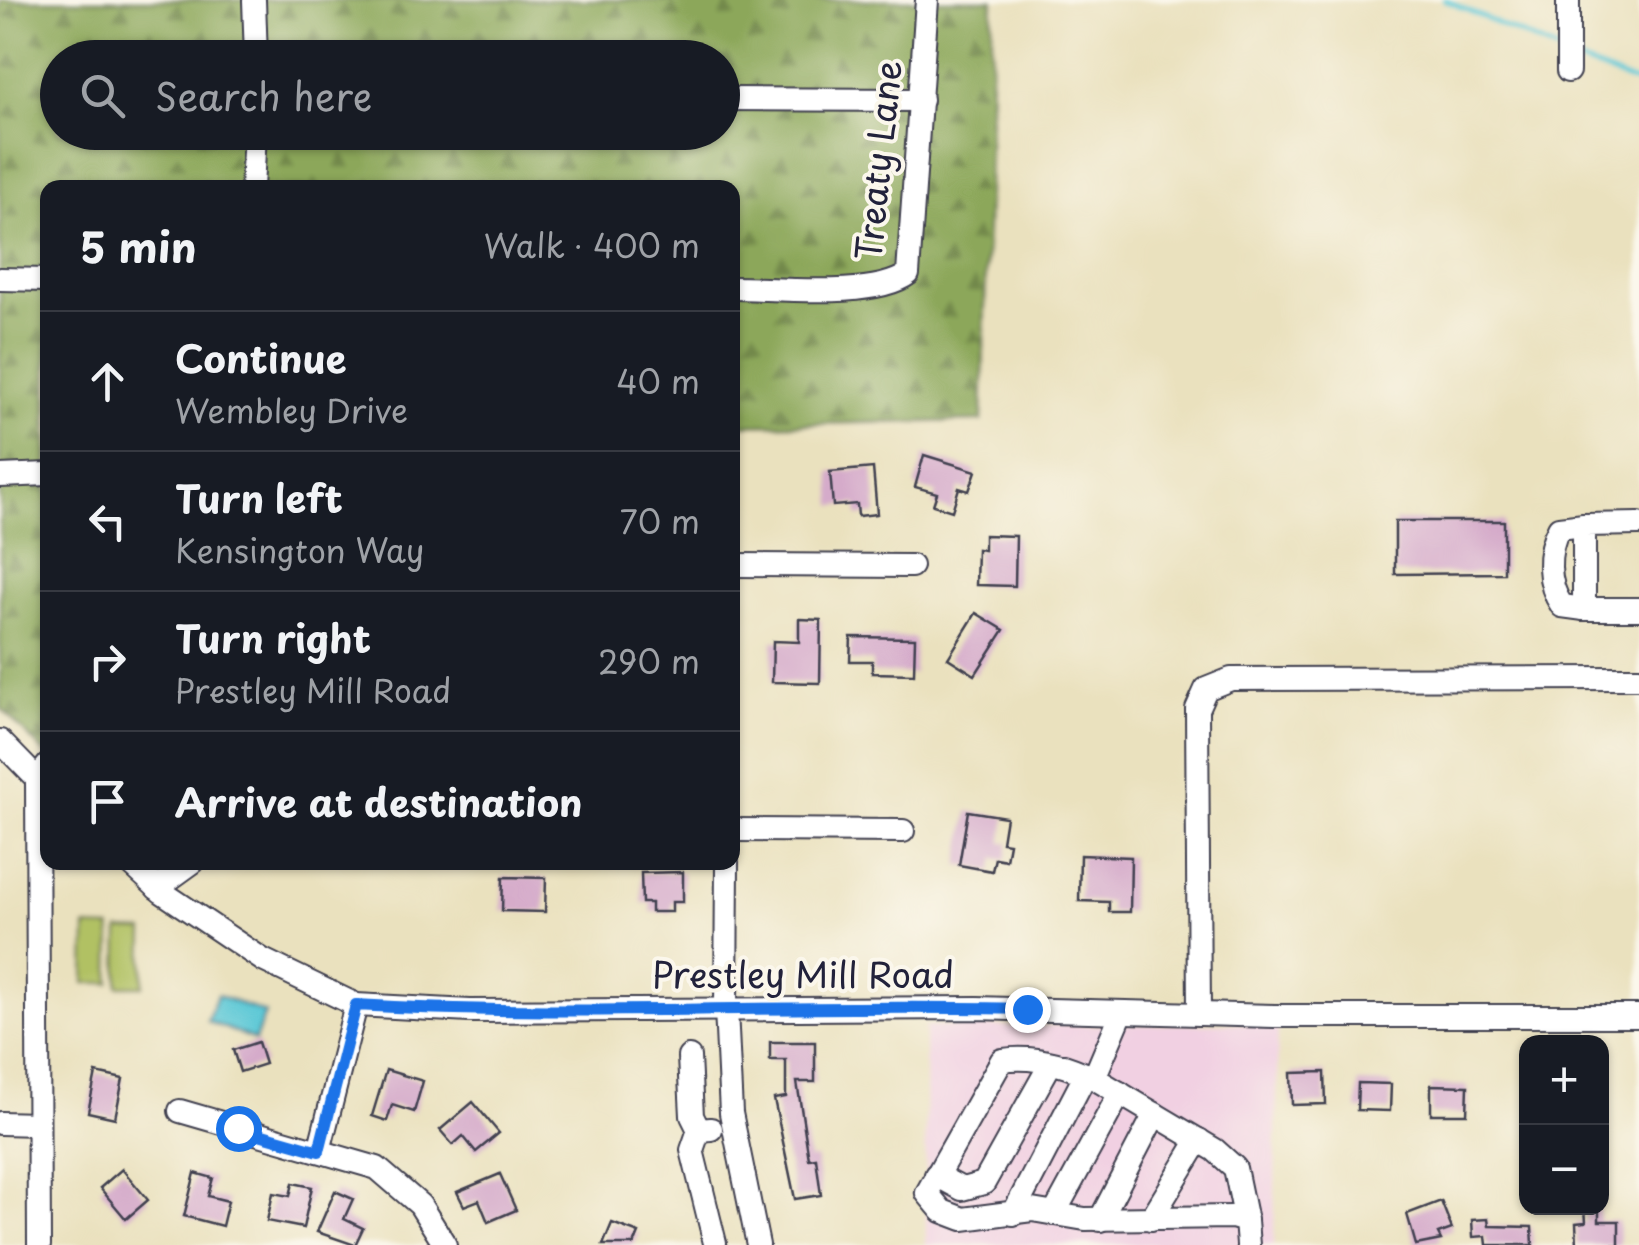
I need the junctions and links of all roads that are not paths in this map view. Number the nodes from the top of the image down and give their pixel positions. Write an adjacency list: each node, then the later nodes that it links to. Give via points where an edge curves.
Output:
1 (254, 0): 4 (street)
2 (928, 0): 7 (street, Treaty Lane)
3 (1568, 0): 5 (street)
4 (255, 40)
5 (1568, 71)
6 (740, 99): 7 (street)
7 (921, 100): 12 (street, Treaty Lane, via 908,274 896,283)
8 (255, 150): 9 (street)
9 (253, 180)
10 (0, 279): 11 (street)
11 (40, 280)
12 (740, 288)
13 (40, 474): 14 (street)
14 (0, 476)
15 (1584, 524): 16 (street); 19 (street); 19 (street, via 1559,528 1550,566 1562,606)
16 (1639, 524)
17 (740, 565): 18 (street)
18 (911, 566)
19 (1584, 609): 20 (street)
20 (1639, 609)
21 (1639, 678): 34 (street, via 1231,679 1206,689 1197,710)
22 (0, 740): 23 (street)
23 (40, 775)
24 (740, 830): 25 (street)
25 (903, 830)
26 (42, 870): 43 (street)
27 (138, 870): 30 (street, Prestley Mill Road)
28 (181, 870): 30 (street)
29 (727, 870): 32 (street)
30 (157, 888): 31 (street, Prestley Mill Road, via 263,960)
31 (356, 1005): 32 (street, Prestley Mill Road, via 470,1012); 47 (street)
32 (726, 1009): 33 (street, Prestley Mill Road); 44 (street)
33 (1122, 1012): 34 (street, Prestley Mill Road); 38 (street)
34 (1199, 1014): 35 (street, Prestley Mill Road)
35 (1639, 1016)
36 (689, 1057): 45 (street, via 692,1116)
37 (1051, 1062): 38 (street); 48 (street, via 1002,1060); 48 (street, via 984,1183 962,1189)
38 (1090, 1076): 39 (street); 49 (street)
39 (1120, 1093): 41 (street); 50 (street)
40 (180, 1111): 47 (street)
41 (1156, 1114): 46 (street); 52 (street)
42 (0, 1123): 43 (street)
43 (38, 1124): 56 (street)
44 (734, 1126): 45 (street); 54 (street)
45 (699, 1130): 55 (street, via 692,1150)
46 (1198, 1140): 51 (street); 53 (street, via 1235,1168)
47 (319, 1151): 57 (street, via 377,1168 420,1205)
48 (936, 1175): 49 (street, via 926,1194 942,1211 963,1219)
49 (1014, 1214): 50 (street)
50 (1054, 1214): 52 (street)
51 (1151, 1219): 52 (street); 53 (street)
52 (1100, 1220)
53 (1246, 1221): 58 (street)
54 (756, 1239): 55 (street)
55 (713, 1244)
56 (38, 1245)
57 (445, 1245)
58 (1248, 1245)

